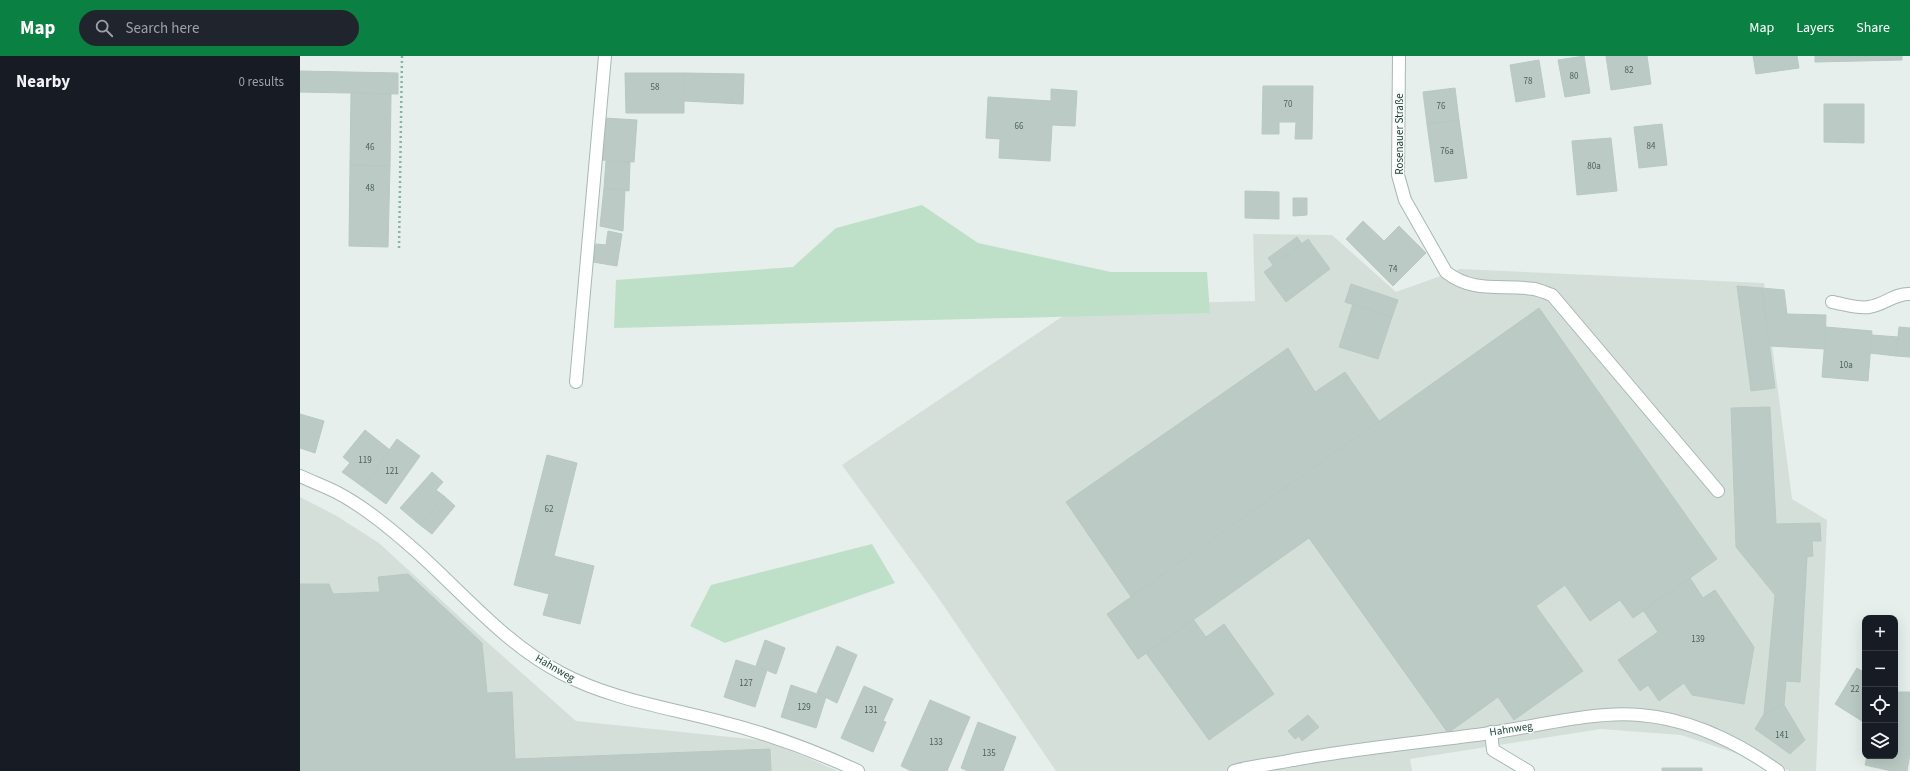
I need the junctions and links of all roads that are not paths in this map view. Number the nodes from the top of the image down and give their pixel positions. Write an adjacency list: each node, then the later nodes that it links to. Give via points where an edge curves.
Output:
1 (605, 56): 5 (street)
2 (1399, 56): 7 (street, Rosenauer Straße, via 1398,175 1405,200 1446,272 1457,281 1473,286 1535,289 1552,295)
3 (1910, 294): 4 (street, via 1901,293 1886,302 1868,307)
4 (1832, 302)
5 (576, 382)
6 (300, 476): 9 (street, Hahnweg, via 339,494 380,520 483,616 534,656 561,673 591,687 631,700 758,732 820,754)
7 (1718, 491)
8 (1491, 732): 10 (street, Hahnweg, via 1329,754); 11 (street, via 1493,750); 12 (street, Hahnweg, via 1601,716 1640,715 1681,722 1720,735 1753,753)
9 (858, 771)
10 (1234, 771)
11 (1528, 771)
12 (1778, 771)

